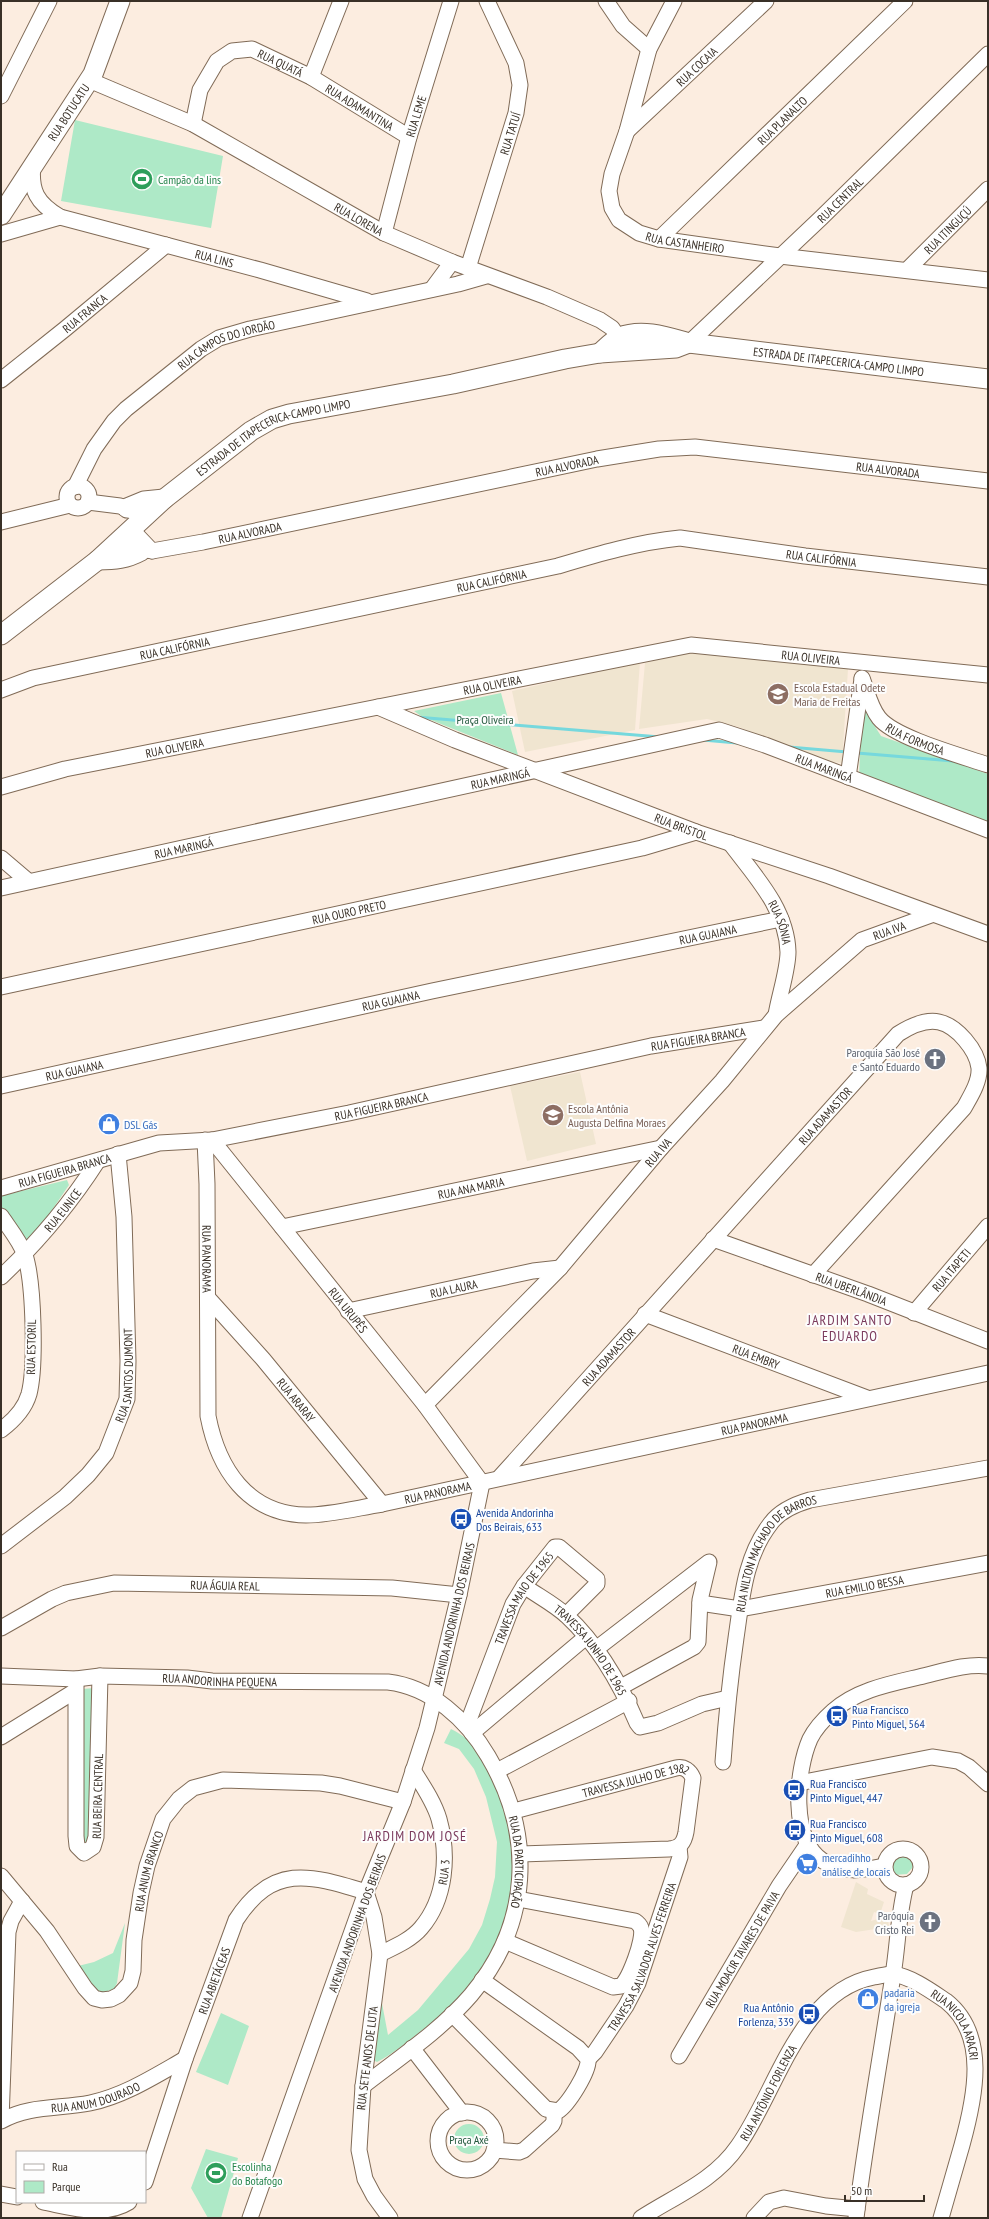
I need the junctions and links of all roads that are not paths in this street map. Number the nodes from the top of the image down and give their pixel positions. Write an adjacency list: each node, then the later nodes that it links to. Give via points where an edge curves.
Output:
1 (49, 1): 14 (street)
2 (120, 1): 13 (main road, RUA BOTUCATU)
3 (341, 1): 12 (street, RUA QUATÁ)
4 (451, 1): 17 (street, RUA LEME)
5 (487, 1): 28 (street, RUA TATUÍ, via 516,63 520,85 516,113)
6 (606, 1): 10 (street, via 623,26)
7 (674, 1): 10 (street, RUA CASTANHEIRO)
8 (766, 1): 16 (street, RUA COCAIA)
9 (906, 1): 24 (street, RUA PLANALTO)
10 (649, 49): 16 (street, RUA CASTANHEIRO)
11 (988, 54): 26 (street, RUA CENTRAL)
12 (311, 77): 15 (street, RUA QUATÁ, via 252,49 232,51 216,61 207,73 200,90); 17 (street, RUA ADAMANTINA)
13 (89, 80): 15 (street, RUA LORENA); 18 (main road, RUA BOTUCATU)
14 (1, 96)
15 (194, 124): 22 (street, RUA LORENA)
16 (627, 131): 24 (street, RUA CASTANHEIRO, via 612,174 609,191 612,208 619,220 628,227)
17 (409, 137): 22 (street, RUA LEME)
18 (33, 164): 20 (main road, RUA BOTUCATU); 21 (street, RUA LINS, via 32,178 38,200)
19 (988, 188): 29 (street, RUA ITINGUÇÚ)
20 (1, 215)
21 (60, 217): 23 (street); 25 (street, RUA LINS)
22 (384, 233): 27 (street, RUA LORENA)
23 (1, 234)
24 (659, 239): 26 (street, RUA CASTANHEIRO)
25 (166, 244): 33 (street, RUA LINS); 37 (street, RUA FRANCA)
26 (780, 256): 29 (street, RUA CASTANHEIRO); 34 (street, RUA CENTRAL)
27 (452, 262): 28 (street, RUA LORENA); 32 (street)
28 (468, 268): 30 (street, RUA LORENA)
29 (907, 270): 31 (street, RUA CASTANHEIRO)
30 (486, 276): 32 (street, RUA CAMPOS DO JORDÃO); 35 (street, RUA LORENA, via 547,297 600,320 612,328)
31 (988, 280)
32 (432, 289): 33 (street, RUA CAMPOS DO JORDÃO)
33 (368, 302): 39 (street, RUA CAMPOS DO JORDÃO, via 250,328 219,338 201,349 114,421 94,449)
34 (688, 343): 35 (main road, ESTRADA DE ITAPECERICA-CAMPO LIMPO, via 676,348); 36 (main road, ESTRADA DE ITAPECERICA-CAMPO LIMPO)
35 (624, 344): 40 (main road, ESTRADA DE ITAPECERICA-CAMPO LIMPO, via 600,353 272,419 251,431)
36 (988, 378)
37 (1, 380)
38 (988, 480): 47 (street, RUA ALVORADA, via 695,447 665,448 597,459 203,542)
39 (75, 487): 41 (street, via 79,486 86,490); 42 (street, via 68,493)
40 (164, 499): 43 (main road); 45 (main road, ESTRADA DE ITAPECERICA-CAMPO LIMPO)
41 (88, 502): 42 (street, via 82,508); 43 (street)
42 (70, 504): 44 (street)
43 (123, 507): 45 (street)
44 (1, 522)
45 (137, 525): 46 (main road, ESTRADA DE ITAPECERICA-CAMPO LIMPO); 47 (street)
46 (118, 543): 47 (street, RUA ALVORADA); 48 (main road, ESTRADA DE ITAPECERICA-CAMPO LIMPO)
47 (147, 551): 48 (main road, via 117,560)
48 (98, 560): 50 (main road, ESTRADA DE ITAPECERICA-CAMPO LIMPO)
49 (988, 577): 54 (street, RUA CALIFÓRNIA, via 806,556 680,538 668,539 558,566 40,676)
50 (1, 635)
51 (866, 662): 52 (street, RUA OLIVEIRA); 53 (street); 55 (street, RUA OLIVEIRA, via 691,645)
52 (988, 675)
53 (862, 678): 56 (street, RUA FORMOSA, via 874,710 884,723 919,740); 58 (street)
54 (1, 690)
55 (378, 707): 57 (street, RUA BRISTOL, via 455,740); 59 (street, RUA OLIVEIRA, via 64,769)
56 (988, 765)
57 (537, 770): 58 (street, RUA MARINGÁ, via 719,730); 61 (street, RUA BRISTOL); 64 (street, RUA MARINGÁ)
58 (848, 777): 60 (street, RUA MARINGÁ)
59 (1, 787)
60 (988, 830)
61 (696, 832): 62 (street, RUA BRISTOL); 69 (street, RUA OURO PRETO, via 642,848)
62 (730, 843): 66 (street, RUA BRISTOL); 67 (street, RUA SÔNIA, via 769,895)
63 (1, 858): 64 (street)
64 (28, 881): 65 (street, RUA MARINGÁ)
65 (1, 888)
66 (931, 914): 68 (street, RUA BRISTOL); 70 (street, RUA IVA, via 862,940)
67 (781, 919): 70 (street, RUA SÔNIA, via 786,930 788,953); 72 (street, RUA GUAIANA, via 432,991)
68 (988, 934)
69 (1, 988)
70 (776, 1015): 71 (street, RUA IVA)
71 (764, 1028): 73 (street, RUA FIGUEIRA BRANCA, via 651,1046 356,1112); 74 (street, RUA IVA)
72 (1, 1086)
73 (208, 1140): 75 (street, RUA FIGUEIRA BRANCA, via 160,1143); 79 (street, RUA URUPÊS); 86 (street, RUA PANORAMA)
74 (661, 1148): 79 (street, RUA ANA MARIA); 83 (street, RUA IVA)
75 (118, 1154): 76 (street, RUA FIGUEIRA BRANCA); 99 (street, RUA SANTOS DUMONT, via 124,1217 127,1399 106,1453 88,1475 65,1497)
76 (97, 1162): 77 (street, RUA FIGUEIRA BRANCA); 82 (street, RUA EUNICE, via 72,1199)
77 (1, 1188)
78 (1, 1216): 82 (street)
79 (282, 1227): 87 (street, RUA URUPÊS)
80 (985, 1232): 88 (street, RUA ITAPETI)
81 (713, 1239): 84 (street, RUA UBERLÂNDIA); 84 (street, RUA ADAMASTOR, via 898,1034 911,1026 939,1022 956,1030 975,1055 979,1068 977,1080 964,1108); 89 (street, RUA ADAMASTOR)
82 (25, 1255): 85 (street, RUA EUNICE); 94 (street, RUA ESTORIL, via 32,1303 30,1386 19,1413)
83 (560, 1268): 87 (street, RUA LAURA, via 526,1272); 93 (street, RUA IVA)
84 (813, 1275): 88 (street, RUA UBERLÂNDIA)
85 (1, 1277)
86 (208, 1298): 98 (street, RUA ARARAY, via 263,1359); 98 (street, RUA PANORAMA, via 208,1416 220,1455 240,1488 257,1502 275,1510 296,1514 335,1512)
87 (348, 1311): 93 (street, RUA URUPÊS)
88 (914, 1313): 90 (street, RUA UBERLÂNDIA)
89 (645, 1314): 92 (street, RUA EMBRY); 96 (street, RUA ADAMASTOR)
90 (988, 1341)
91 (988, 1373): 92 (street, RUA PANORAMA)
92 (868, 1398): 96 (street, RUA PANORAMA)
93 (425, 1406): 97 (street, RUA URUPÊS)
94 (1, 1430)
95 (988, 1468): 104 (street, RUA NILTON MACHADO DE BARROS, via 796,1504 772,1522 755,1549)
96 (500, 1477): 97 (street, RUA PANORAMA)
97 (482, 1483): 98 (street, RUA PANORAMA); 102 (street, AVENIDA ANDORINHA DOS BEIRAIS)
98 (382, 1504)
99 (1, 1546)
100 (988, 1563): 104 (street, RUA EMILIO BESSA)
101 (524, 1586): 105 (street, TRAVESSA JUNHO DE 1965); 105 (street, TRAVESSA MAIO DE 1965, via 554,1547 559,1548 591,1572 597,1582); 117 (street, TRAVESSA MAIO DE 1965, via 505,1624)
102 (459, 1595): 106 (street, RUA ÁGUIA REAL, via 392,1588 114,1583 59,1596); 115 (street, AVENIDA ANDORINHA DOS BEIRAIS)
103 (700, 1603): 104 (street, RUA EMILIO BESSA); 108 (street, via 710,1564 708,1562); 113 (street, via 697,1644)
104 (740, 1609): 114 (street, RUA NILTON MACHADO DE BARROS)
105 (566, 1615): 107 (street, TRAVESSA JUNHO DE 1965)
106 (1, 1628)
107 (586, 1637): 108 (street, TRAVESSA JUNHO DE 1965); 117 (street)
108 (596, 1649): 113 (street, TRAVESSA JUNHO DE 1965)
109 (988, 1666): 122 (street, via 977,1665 886,1684 863,1692 834,1711 810,1738)
110 (1, 1676): 112 (street, RUA ANDORINHA PEQUENA)
111 (100, 1676): 112 (street, RUA ANDORINHA PEQUENA); 112 (street, RUA BEIRA CENTRAL, via 96,1837 93,1847 84,1853 77,1846 76,1836); 115 (street, RUA ANDORINHA PEQUENA, via 212,1681 388,1682 422,1690)
112 (75, 1685): 118 (street)
113 (621, 1687): 116 (street, TRAVESSA JUNHO DE 1965)
114 (728, 1698): 116 (street, TRAVESSA JUNHO DE 1965, via 702,1704 643,1727 637,1722); 119 (street, RUA NILTON MACHADO DE BARROS)
115 (435, 1700): 117 (street, RUA DA PARTICIPAÇÃO); 120 (street, AVENIDA ANDORINHA DOS BEIRAIS)
116 (629, 1701): 121 (street)
117 (469, 1729): 121 (street, RUA DA PARTICIPAÇÃO)
118 (1, 1737)
119 (723, 1762)
120 (413, 1770): 124 (street, AVENIDA ANDORINHA DOS BEIRAIS); 136 (street, RUA 3, via 428,1794 438,1819 445,1861 441,1886 432,1912 420,1929 408,1939)
121 (497, 1771): 125 (street, RUA DA PARTICIPAÇÃO)
122 (799, 1783): 123 (street, via 932,1757 969,1767); 126 (street)
123 (988, 1784)
124 (403, 1802): 132 (street, AVENIDA ANDORINHA DOS BEIRAIS); 134 (street, RUA ANUM BRANCO, via 321,1783 223,1780 193,1788 179,1799 164,1819 141,1893 130,1984 111,1999 94,1998 47,1931)
125 (514, 1811): 127 (street, TRAVESSA JULHO DE 1982, via 683,1767 691,1775 693,1782 685,1841); 128 (street, RUA DA PARTICIPAÇÃO)
126 (807, 1845): 129 (street, via 822,1861 838,1868 863,1870); 143 (street, RUA MOACIR TAVARES DE PAIVA)
127 (679, 1847): 128 (street); 140 (street, TRAVESSA SALVADOR ALVES FERREIRA, via 680,1857 660,1918 638,1983)
128 (521, 1854): 133 (street, RUA DA PARTICIPAÇÃO)
129 (884, 1866): 131 (street, via 890,1881); 131 (street, via 890,1854 895,1851 901,1849 913,1852 920,1862 920,1874)
130 (1, 1876): 134 (street, RUA ANUM BRANCO)
131 (906, 1886): 137 (street)
132 (366, 1892): 136 (street, RUA SETE ANOS DE LUTA, via 374,1917); 145 (street, RUA ABIETÁCEAS, via 320,1879 301,1877 269,1887 250,1900 236,1920); 158 (street, AVENIDA ANDORINHA DOS BEIRAIS)
133 (518, 1900): 135 (street, RUA DA PARTICIPAÇÃO); 139 (street, TRAVESSA SALVADOR ALVES FERREIRA, via 625,1919 638,1924 642,1935 630,1974)
134 (22, 1901): 149 (street, via 8,1932)
135 (505, 1941): 138 (street, RUA DA PARTICIPAÇÃO); 139 (street, TRAVESSA SALVADOR ALVES FERREIRA)
136 (380, 1954): 146 (street, RUA SETE ANOS DE LUTA)
137 (893, 1974): 157 (street); 160 (street, RUA ANTÔNIO FORLENZA, via 860,1979 843,1987 816,2010 784,2060 738,2147 696,2186); 162 (street, RUA NICOLA ARACRI, via 928,1989 952,2006 966,2022 975,2048 978,2072 975,2098)
138 (482, 1980): 141 (street, RUA DA PARTICIPAÇÃO); 144 (street)
139 (619, 1988): 140 (street)
140 (626, 2006): 144 (street, TRAVESSA SALVADOR ALVES FERREIRA, via 595,2052)
141 (452, 2014): 142 (street, RUA DA PARTICIPAÇÃO); 147 (street, via 546,2109)
142 (412, 2048): 146 (street, RUA DA PARTICIPAÇÃO); 148 (street)
143 (679, 2056)
144 (588, 2058): 147 (street, via 587,2069 565,2106)
145 (185, 2059): 149 (street, RUA ANUM DOURADO, via 113,2096 90,2103 14,2113); 151 (street, RUA ABIETÁCEAS)
146 (363, 2086): 159 (street, RUA SETE ANOS DE LUTA, via 359,2150 365,2179)
147 (554, 2111): 150 (street, via 552,2125 524,2150)
148 (462, 2112): 150 (street, via 472,2113 489,2122 495,2136); 150 (street, via 453,2115 440,2129 438,2148 445,2160 456,2168 475,2169 487,2162)
149 (1, 2120)
150 (494, 2150)
151 (146, 2179)
152 (1, 2194): 153 (street)
153 (16, 2197)
154 (49, 2203): 155 (street, via 101,2211)
155 (127, 2203)
156 (763, 2212): 157 (street, via 775,2199 784,2198); 161 (street)
157 (856, 2214)
158 (250, 2218)
159 (390, 2218)
160 (641, 2218)
161 (754, 2218)
162 (941, 2218)

